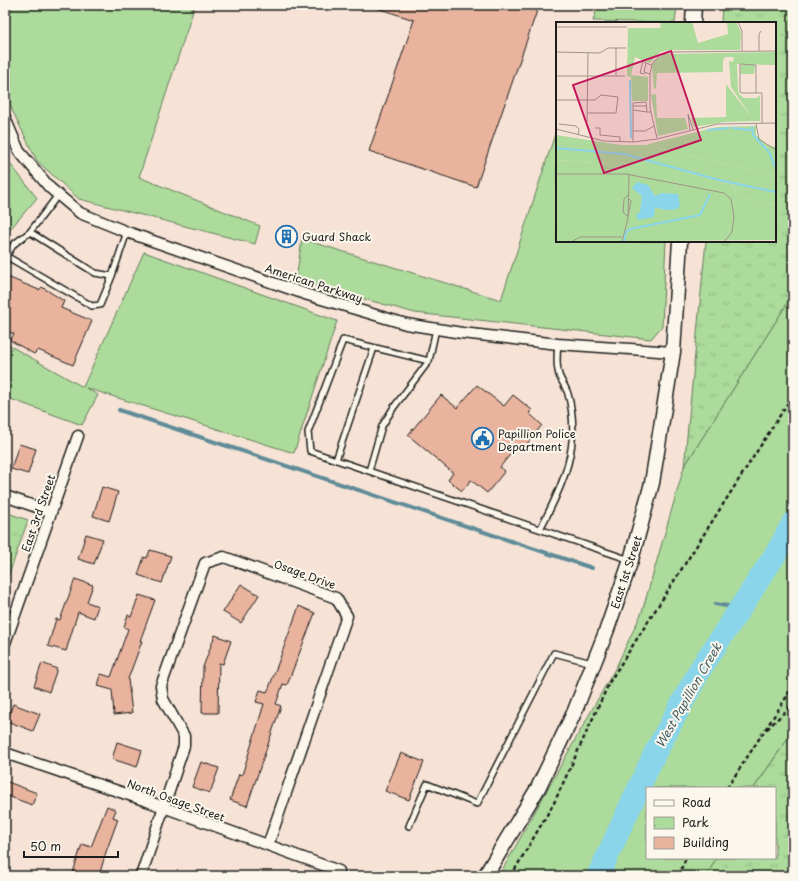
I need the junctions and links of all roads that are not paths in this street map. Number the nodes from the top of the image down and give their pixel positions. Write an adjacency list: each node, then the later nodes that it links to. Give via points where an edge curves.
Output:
1 (694, 5): 2 (main road)
2 (693, 22)
3 (5, 118): 4 (street, American Parkway, via 19,150)
4 (58, 195): 5 (lane); 6 (street, American Parkway, via 80,213)
5 (30, 232): 8 (lane, via 95,273); 8 (lane, via 14,244 6,256 92,306 100,305)
6 (126, 232): 8 (lane); 9 (street, American Parkway, via 308,295 406,324)
7 (680, 242): 12 (main road, East 1st Street)
8 (112, 276)
9 (436, 329): 10 (street, American Parkway); 13 (lane)
10 (558, 344): 12 (street, American Parkway); 19 (lane, via 558,374 568,394 573,429 567,471)
11 (374, 348): 13 (lane); 15 (lane); 15 (lane, via 343,340 308,432 310,451)
12 (673, 352): 20 (main road, East 1st Street, via 652,483)
13 (429, 361): 16 (lane, via 382,426)
14 (78, 436): 18 (street, East 3rd Street)
15 (336, 460): 16 (lane)
16 (369, 471): 19 (lane)
17 (5, 496): 18 (street)
18 (51, 512): 21 (street, East 3rd Street)
19 (540, 529): 20 (lane)
20 (631, 560): 22 (main road, East 1st Street)
21 (5, 643)
22 (594, 664): 25 (lane, via 554,653 477,804 426,784); 29 (main road, East 1st Street, via 538,788)
23 (5, 753): 24 (street, North Osage Street)
24 (165, 808): 26 (street, North Osage Street); 26 (street, Osage Drive, via 184,748 184,736 163,699 161,686 205,563 224,557 336,598 347,616); 28 (street)
25 (409, 826)
26 (268, 845): 27 (street, North Osage Street)
27 (339, 871)
28 (141, 876)
29 (486, 876)

